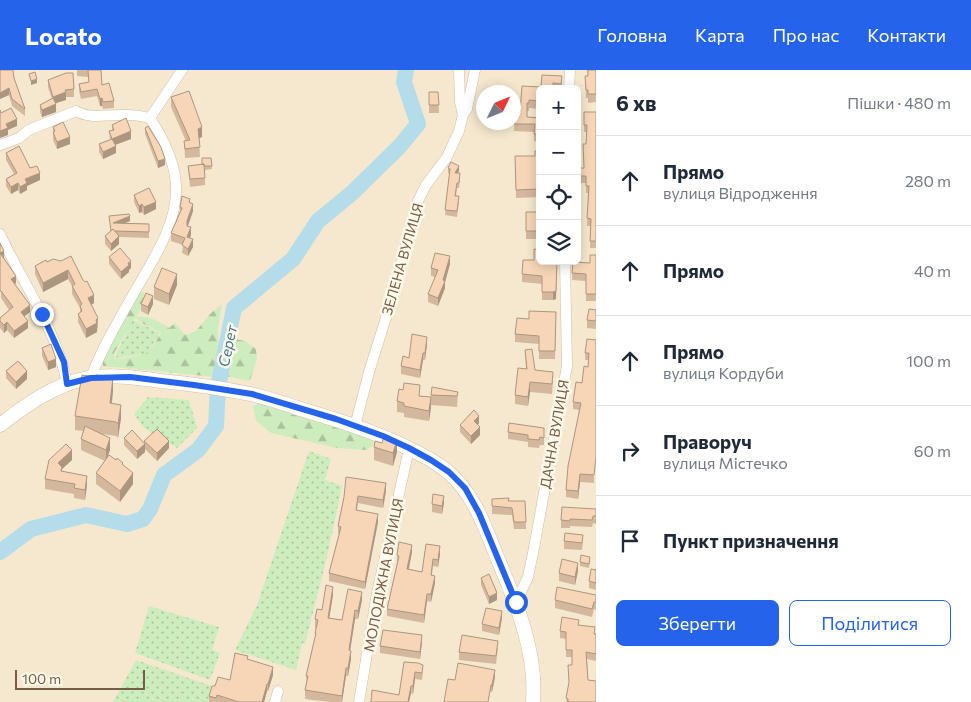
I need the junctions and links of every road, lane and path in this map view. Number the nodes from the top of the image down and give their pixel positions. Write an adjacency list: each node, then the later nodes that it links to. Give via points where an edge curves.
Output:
1 (182, 70): 7 (street)
2 (459, 70): 6 (street, ЗЕЛЕНА ВУЛИЦЯ)
3 (475, 70): 6 (street)
4 (570, 70): 5 (street)
5 (569, 85)
6 (463, 115): 14 (street, ЗЕЛЕНА ВУЛИЦЯ, via 447,157 417,203)
7 (150, 118): 8 (street, via 128,115 94,117 76,111); 11 (street, via 171,158 176,202 157,255 98,358)
8 (0, 145)
9 (0, 234): 12 (street, via 64,362)
10 (565, 265): 16 (street, ДАЧНА ВУЛИЦЯ, via 567,366 528,577)
11 (91, 378): 12 (street); 14 (street, via 130,377 252,394)
12 (67, 384): 13 (street, via 44,394)
13 (0, 425)
14 (355, 426): 15 (street)
15 (409, 448): 16 (street, via 449,472 465,488 479,513); 19 (street, МОЛОДІЖНА ВУЛИЦЯ, via 377,592)
16 (516, 602): 20 (street, via 532,665)
17 (278, 691): 18 (street)
18 (275, 702)
19 (359, 702)
20 (533, 702)

